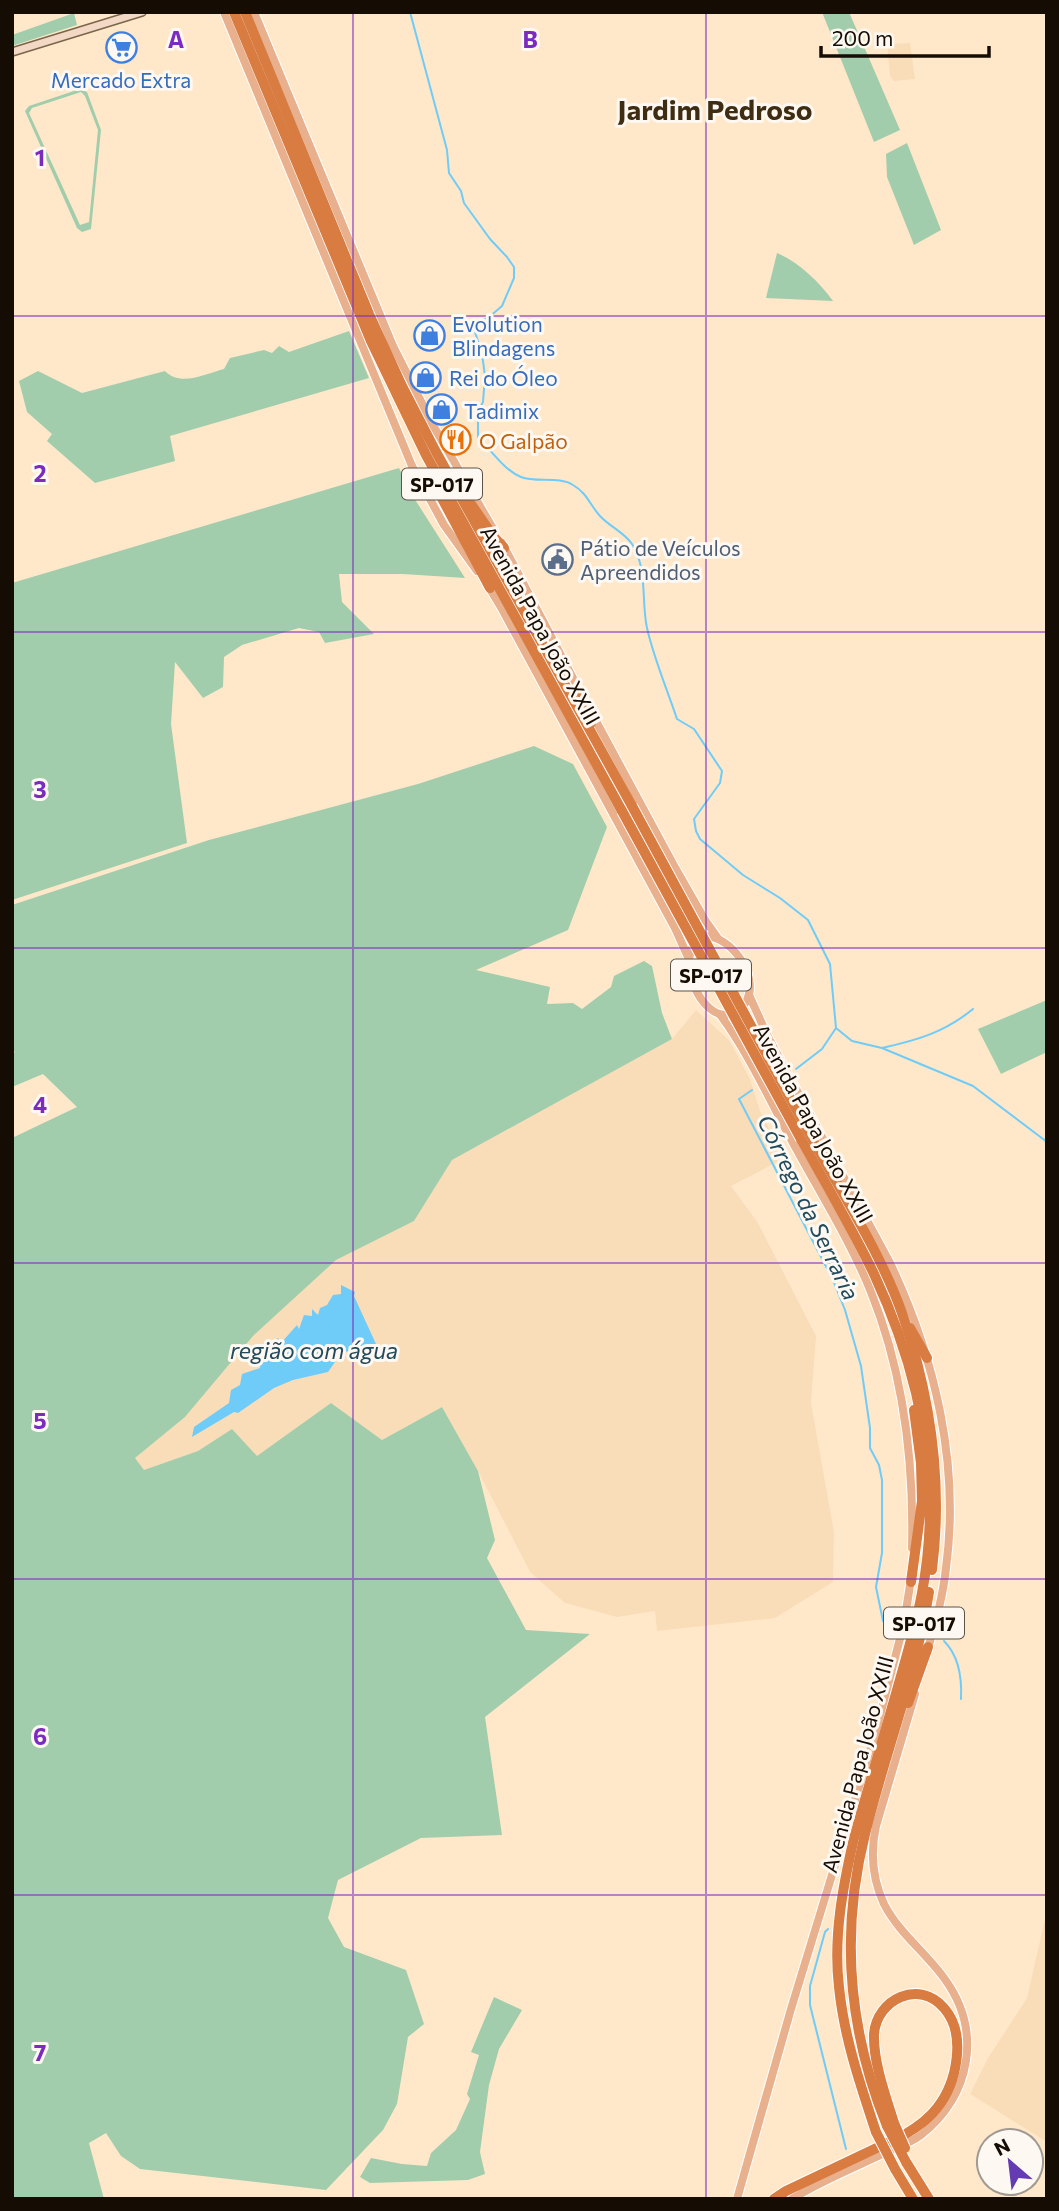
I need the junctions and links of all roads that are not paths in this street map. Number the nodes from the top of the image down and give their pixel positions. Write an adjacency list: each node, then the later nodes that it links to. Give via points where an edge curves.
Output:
1 (142, 12): 6 (main road)
2 (224, 12): 10 (main road, Avenida Papa João XXIII, via 412,466 444,525)
3 (234, 12): 7 (highway, Avenida Papa João XXIII / SP-017)
4 (246, 12): 7 (highway, Avenida Papa João XXIII / SP-017)
5 (254, 12): 9 (main road, Avenida Papa João XXIII, via 393,346)
6 (12, 52)
7 (292, 142): 8 (highway, Avenida Papa João XXIII / SP-017)
8 (431, 454): 9 (highway); 10 (highway, via 430,473); 12 (highway, Avenida Papa João XXIII / SP-017); 13 (highway, Avenida Papa João XXIII / SP-017)
9 (504, 548): 11 (main road, Avenida Papa João XXIII)
10 (490, 588): 15 (main road, Avenida Papa João XXIII)
11 (582, 695): 12 (highway); 14 (main road, Avenida Papa João XXIII)
12 (599, 747): 13 (highway, Avenida Papa João XXIII / SP-017)
13 (627, 809): 18 (highway, Avenida Papa João XXIII / SP-017, bridge)
14 (717, 937): 15 (main road, via 695,941); 16 (main road, via 739,957)
15 (688, 957): 17 (main road, via 698,991 711,1011)
16 (749, 995): 17 (main road, via 743,1007); 21 (main road, Avenida Papa João XXIII, via 890,1263)
17 (721, 1016): 22 (main road, Avenida Papa João XXIII, via 846,1241 888,1340 909,1443)
18 (805, 1136): 19 (highway, Avenida Papa João XXIII / SP-017, via 872,1249); 20 (highway, Avenida Papa João XXIII / SP-017, via 874,1273)
19 (901, 1312): 21 (highway); 24 (highway, Avenida Papa João XXIII / SP-017, via 928,1409 937,1508 924,1622)
20 (900, 1338): 22 (highway, via 921,1463 920,1521); 29 (highway, Avenida Papa João XXIII / SP-017, bridge, via 918,1394 926,1440 927,1556 915,1627 844,1884 839,1985 852,2058 876,2132)
21 (928, 1358): 23 (main road, Avenida Papa João XXIII, via 945,1434 949,1502 946,1569)
22 (911, 1582): 26 (main road, Avenida Papa João XXIII, via 872,1744)
23 (928, 1647): 24 (highway); 28 (main road, Avenida Papa João XXIII, via 876,1826 872,1865 888,1910 945,1979 961,2008 967,2037 966,2067 950,2104 917,2138)
24 (890, 1745): 25 (highway, Avenida Papa João XXIII / SP-017, via 858,1865 849,1947 856,2023 870,2081)
25 (891, 2125): 27 (highway, via 874,2032 887,2005 904,1995 922,1994 945,2009 956,2035 956,2062 937,2108 904,2136); 30 (highway, bridge)
26 (737, 2199)
27 (774, 2199)
28 (792, 2199)
29 (913, 2199)
30 (929, 2199)

